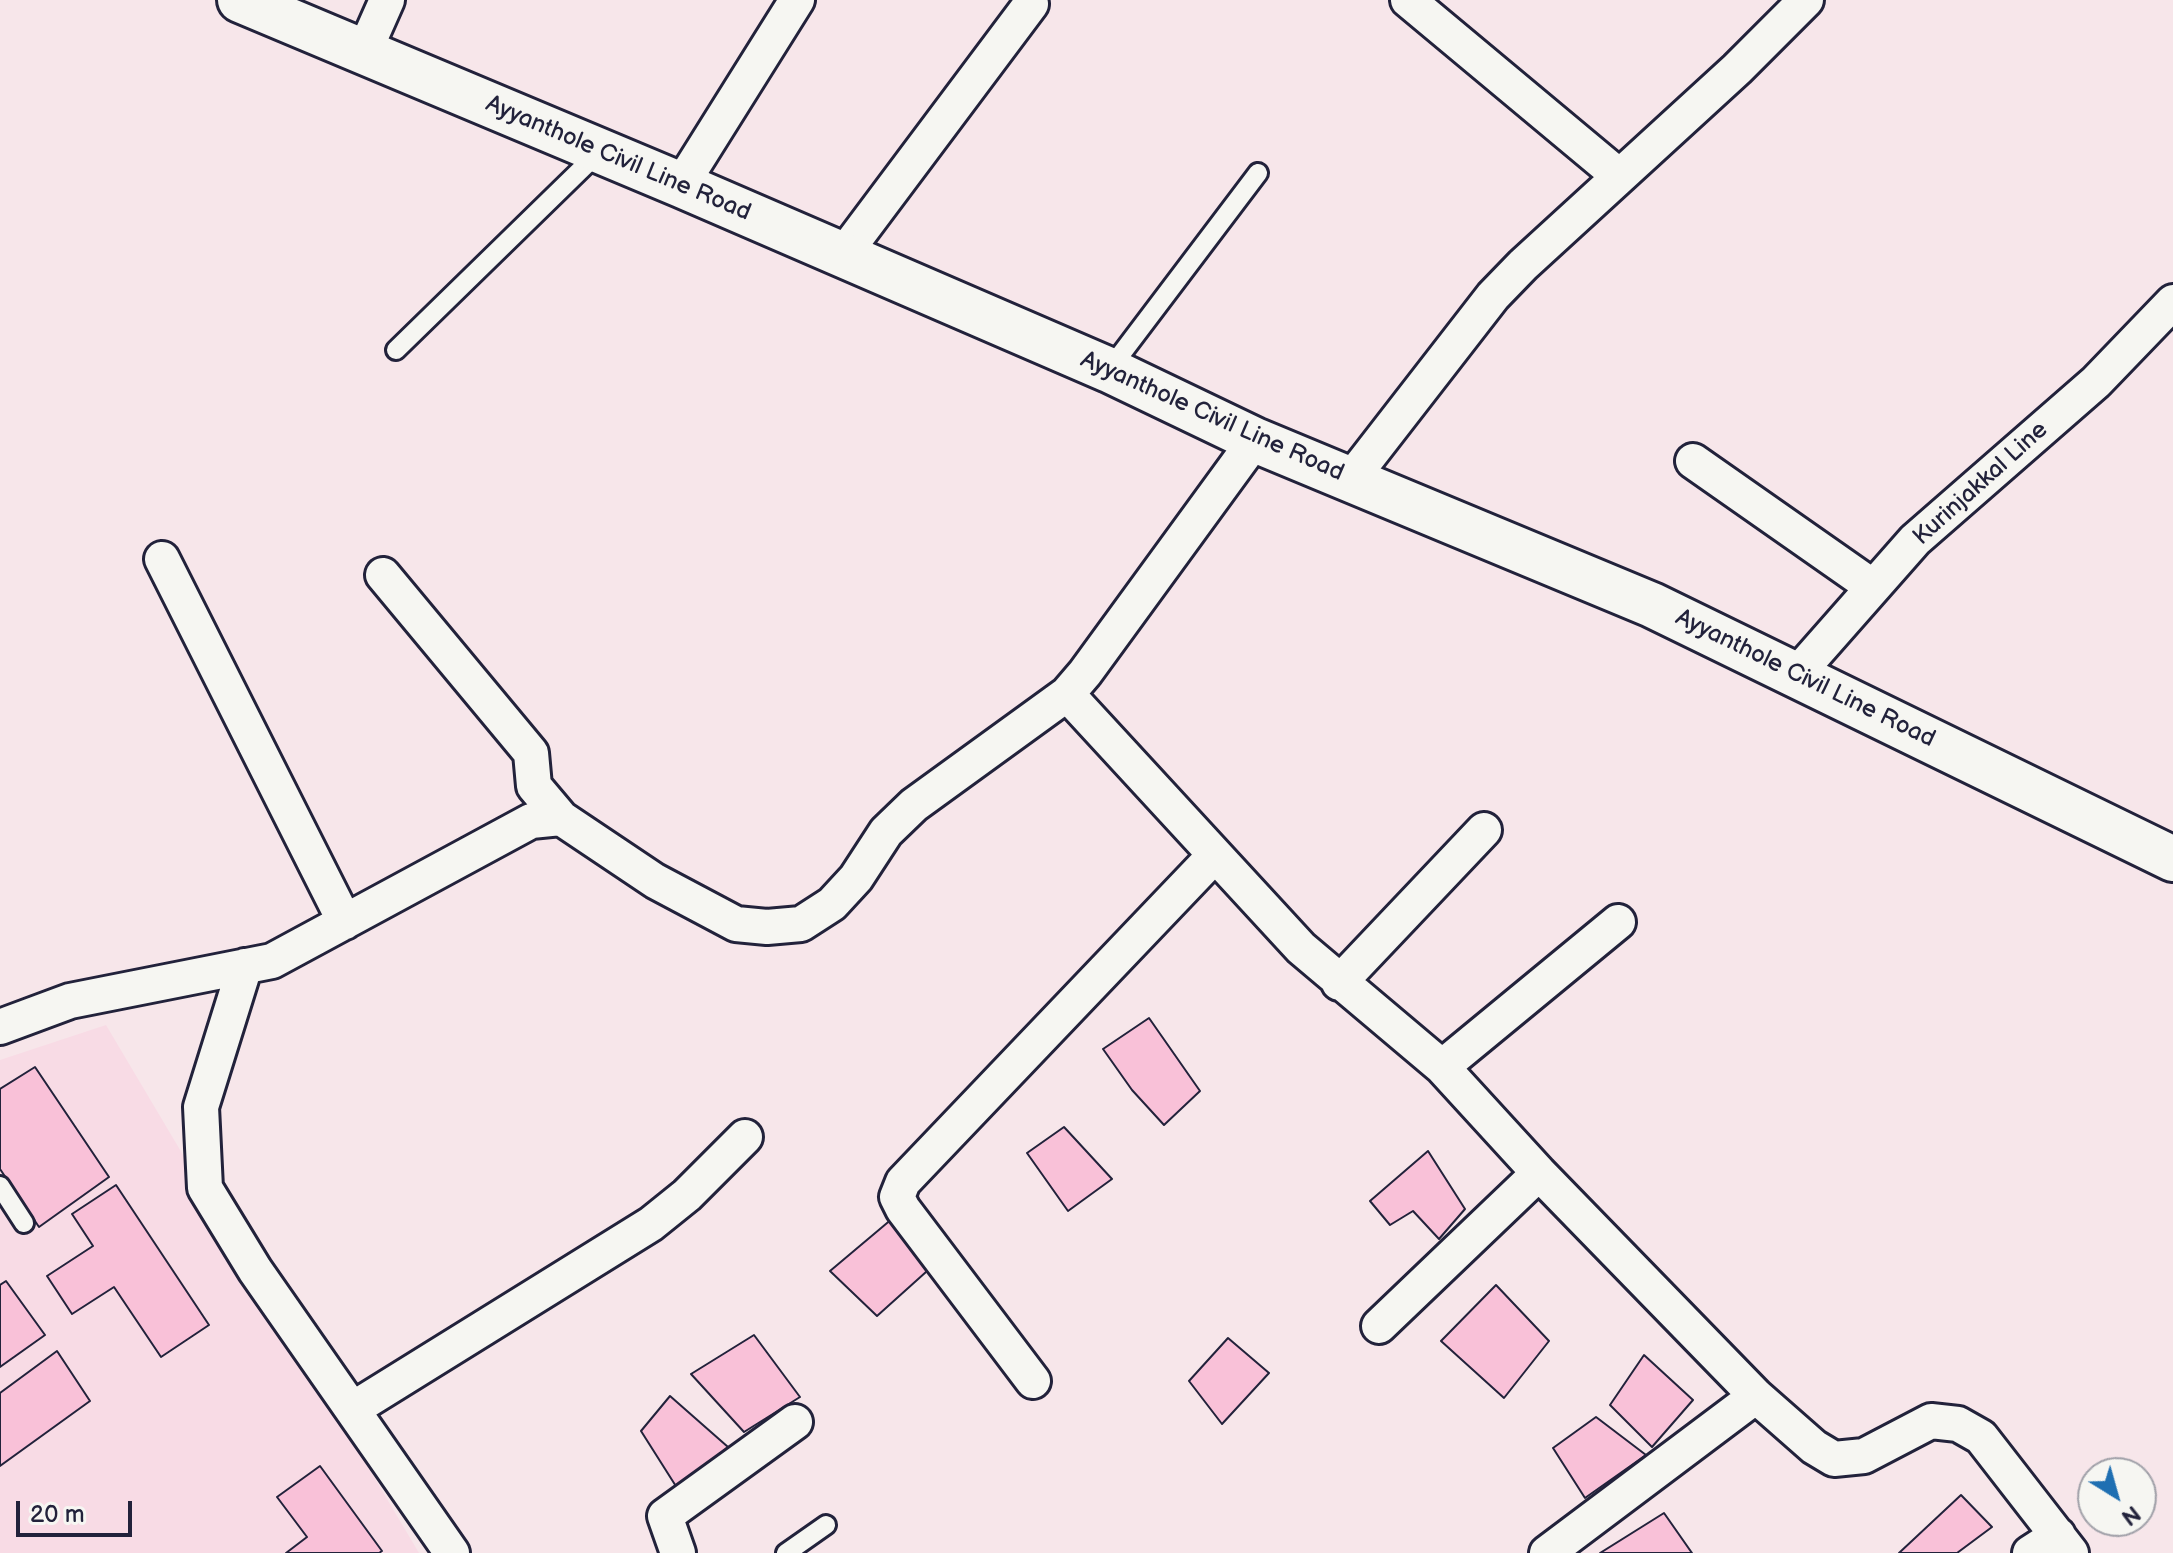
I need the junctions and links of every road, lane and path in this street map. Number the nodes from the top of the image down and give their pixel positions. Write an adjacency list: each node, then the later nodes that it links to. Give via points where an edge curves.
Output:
1 (240, 0): 7 (main road, Ayyanthole Civil Line Road)
2 (387, 0): 7 (street)
3 (797, 0): 11 (street)
4 (1408, 0): 10 (street)
5 (1806, 0): 10 (street)
6 (1031, 4): 12 (street)
7 (364, 52): 8 (main road, Ayyanthole Civil Line Road)
8 (600, 151): 11 (main road, Ayyanthole Civil Line Road); 14 (lane)
9 (1258, 173): 15 (lane)
10 (1619, 176): 18 (street, via 1493,296)
11 (681, 185): 12 (main road, Ayyanthole Civil Line Road)
12 (843, 255): 15 (main road, Ayyanthole Civil Line Road)
13 (2173, 302): 21 (street, Kurinjakkal Line, via 2096,382 1915,540)
14 (396, 350)
15 (1109, 370): 16 (main road, Ayyanthole Civil Line Road)
16 (1255, 440): 18 (main road, Ayyanthole Civil Line Road); 23 (street)
17 (1693, 461): 21 (street)
18 (1351, 479): 22 (main road, Ayyanthole Civil Line Road, via 1652,605)
19 (162, 559): 28 (street)
20 (383, 575): 24 (street, via 531,753 534,786)
21 (1873, 587): 22 (street, Kurinjakkal Line)
22 (1797, 674): 27 (main road, Ayyanthole Civil Line Road)
23 (1067, 694): 24 (street, via 914,805 886,832 840,896 801,924 736,924 655,881); 26 (street)
24 (561, 818): 28 (street, via 531,821)
25 (1484, 830): 31 (street)
26 (1215, 855): 31 (street); 39 (street, via 903,1182 897,1197)
27 (2173, 859)
28 (345, 922): 30 (street, via 272,961)
29 (1618, 922): 33 (street)
30 (245, 966): 32 (street, via 70,1001); 41 (street, via 201,1107 205,1188 255,1270)
31 (1339, 983): 33 (street)
32 (0, 1027)
33 (1442, 1067): 35 (street)
34 (745, 1137): 41 (street, via 651,1224)
35 (1539, 1173): 38 (street); 40 (street)
36 (0, 1186): 37 (lane)
37 (24, 1223)
38 (1379, 1326)
39 (1033, 1381)
40 (1756, 1396): 44 (street, via 1834,1459 1864,1456 1931,1421 1958,1424 1981,1437); 48 (street)
41 (353, 1409): 45 (street)
42 (795, 1422): 46 (street, via 665,1516)
43 (826, 1525): 47 (lane)
44 (2064, 1544): 49 (street)
45 (452, 1553)
46 (678, 1553)
47 (786, 1553)
48 (1547, 1553)
49 (2030, 1553)

